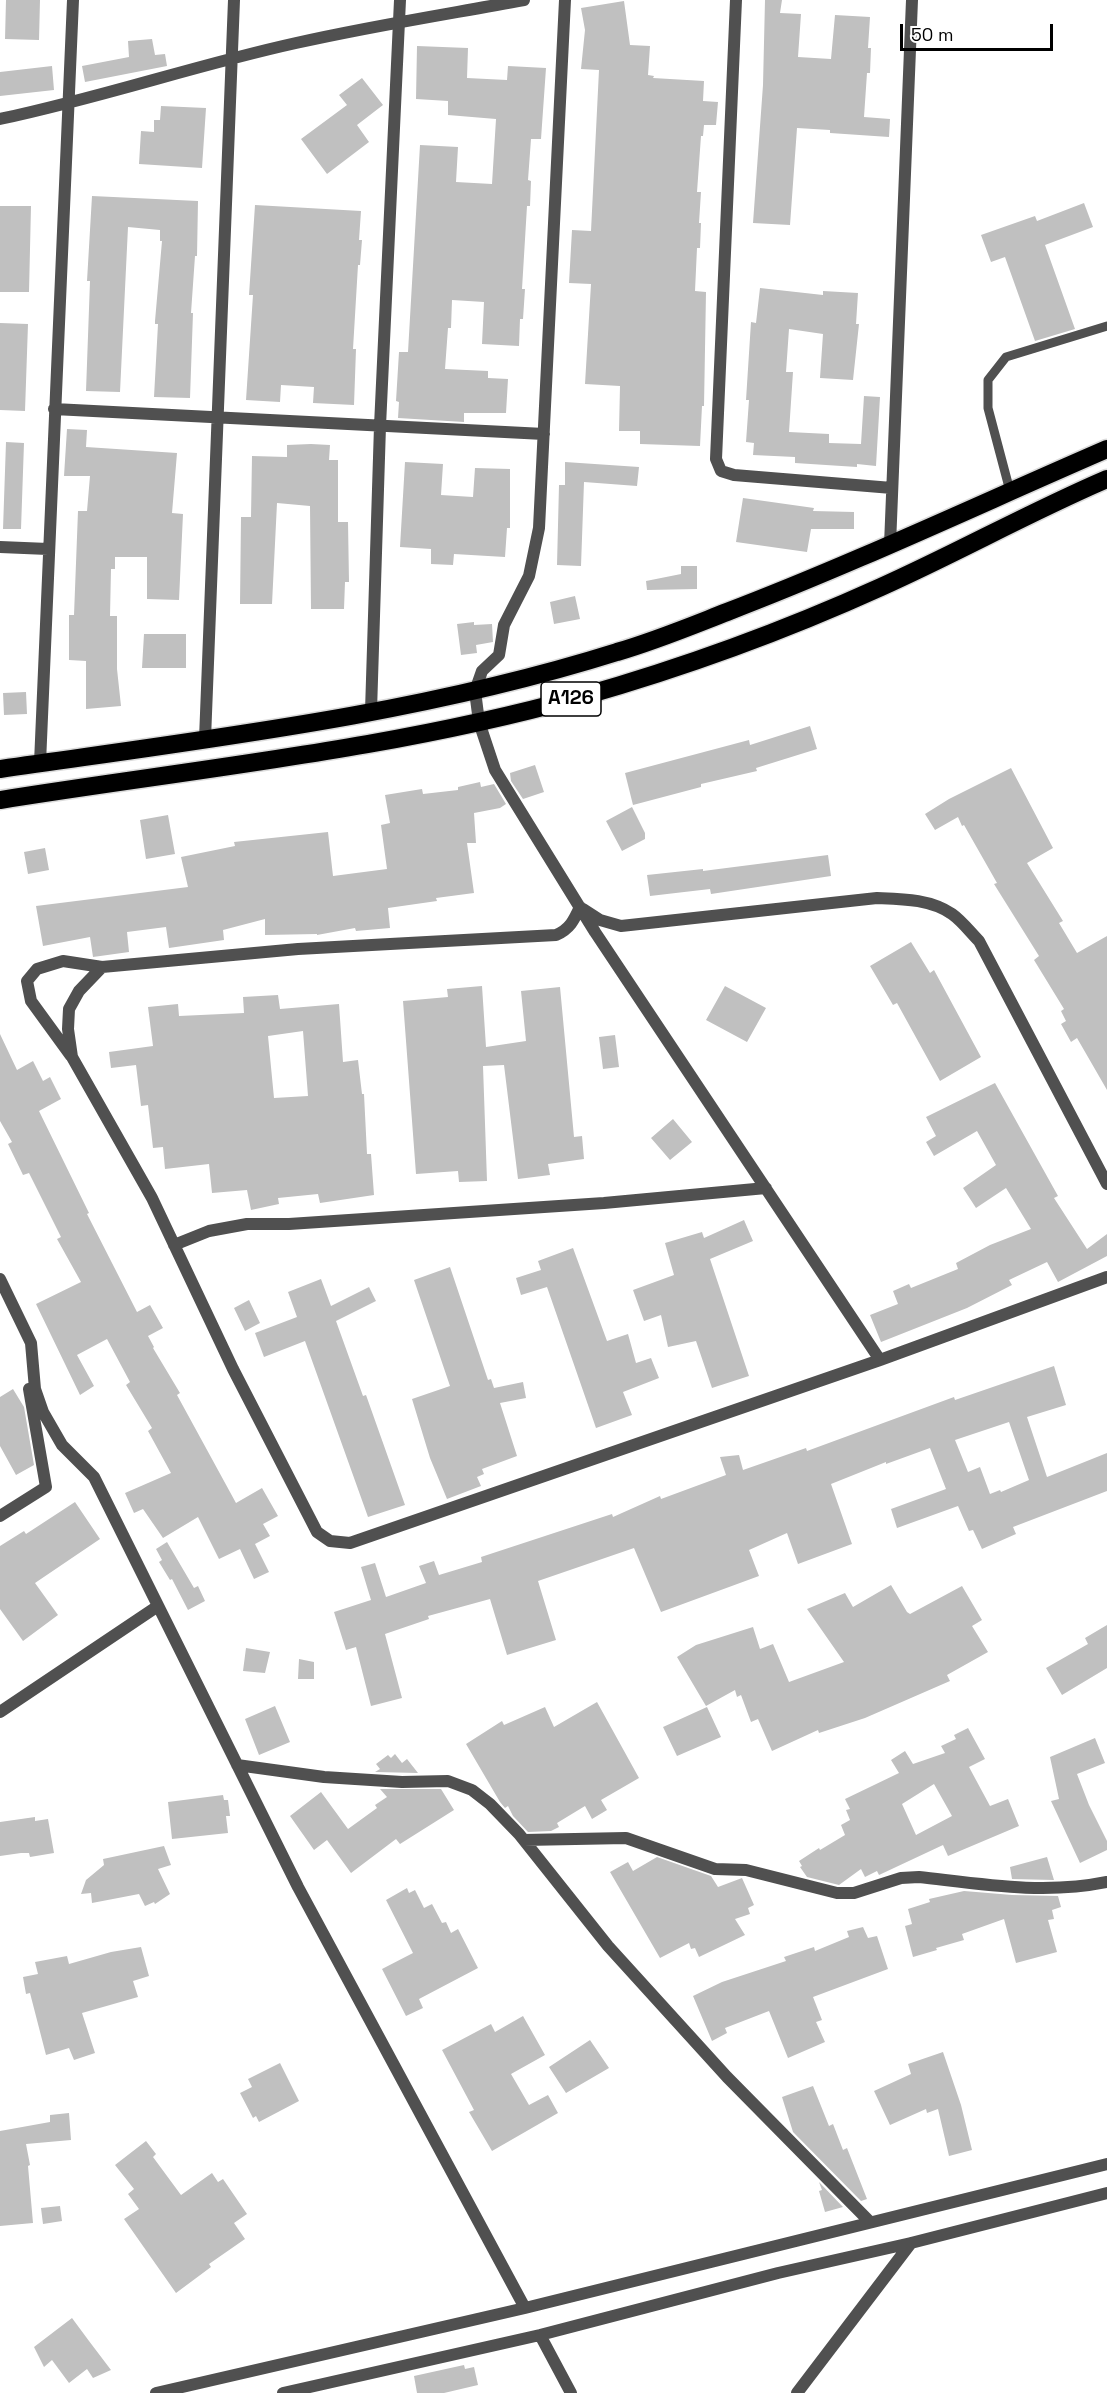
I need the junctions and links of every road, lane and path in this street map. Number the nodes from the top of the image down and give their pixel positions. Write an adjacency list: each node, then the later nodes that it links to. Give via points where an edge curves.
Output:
1 (73, 0): 10 (street)
2 (234, 0): 9 (street)
3 (400, 0): 8 (street)
4 (524, 0): 8 (street)
5 (565, 0): 16 (street)
6 (736, 0): 19 (street, via 716,459 720,471 734,475)
7 (912, 0): 19 (street)
8 (399, 24): 9 (street); 15 (street)
9 (232, 58): 10 (street); 14 (street)
10 (70, 104): 11 (street); 13 (street)
11 (0, 118)
12 (1107, 326): 20 (lane, via 1006,357 988,380 988,408)
13 (54, 409): 14 (street); 23 (street)
14 (218, 416): 15 (street); 27 (street)
15 (380, 426): 16 (street); 25 (street)
16 (544, 434): 24 (street, via 539,528 529,576 504,625 499,655 482,671)
17 (1107, 449): 20 (highway, A126)
18 (1107, 478): 26 (highway, A126, via 881,587 786,627 582,696)
19 (892, 488): 21 (street)
20 (1010, 491): 21 (highway, A126)
21 (890, 545): 24 (highway, A126, via 620,652)
22 (0, 548): 23 (street)
23 (48, 549): 28 (street)
24 (475, 691): 25 (highway, A126); 26 (street)
25 (371, 711): 27 (highway, A126)
26 (479, 722): 30 (highway, A126, via 367,745); 31 (street, via 495,770)
27 (205, 740): 28 (highway, A126)
28 (40, 764): 29 (highway, A126)
29 (0, 769)
30 (0, 800)
31 (580, 907): 32 (street, via 573,924 556,935 298,949); 34 (street, via 600,920 621,926 877,898 910,899 952,914 979,941); 35 (street)
32 (102, 967): 33 (street, via 79,991 69,1010); 33 (street, via 63,962 37,969 27,981 31,1001)
33 (72, 1057): 36 (street, via 152,1198)
34 (1107, 1184)
35 (766, 1188): 36 (street, via 604,1203 247,1224 209,1231); 40 (street)
36 (174, 1245): 40 (street, via 317,1532 330,1541 350,1543)
37 (1107, 1277): 40 (street)
38 (0, 1279): 39 (street)
39 (31, 1343): 41 (street, via 27,1378 46,1487); 42 (street, via 35,1389 43,1413 62,1445 94,1477)
40 (880, 1360)
41 (0, 1516)
42 (158, 1606): 43 (street); 44 (street)
43 (0, 1712)
44 (237, 1765): 45 (street, via 324,1777 448,1781 472,1790); 51 (street, via 297,1887)
45 (524, 1840): 46 (street, via 626,1838 715,1869 746,1870 837,1893 854,1893 901,1878 919,1877 1033,1889); 49 (street, via 624,1963 727,2077)
46 (1107, 1882)
47 (1107, 2164): 49 (street)
48 (1107, 2193): 50 (street)
49 (870, 2222): 51 (street)
50 (911, 2243): 52 (street); 56 (street)
51 (525, 2308): 53 (street)
52 (540, 2335): 54 (street); 55 (street)
53 (156, 2393)
54 (283, 2393)
55 (571, 2393)
56 (797, 2393)

